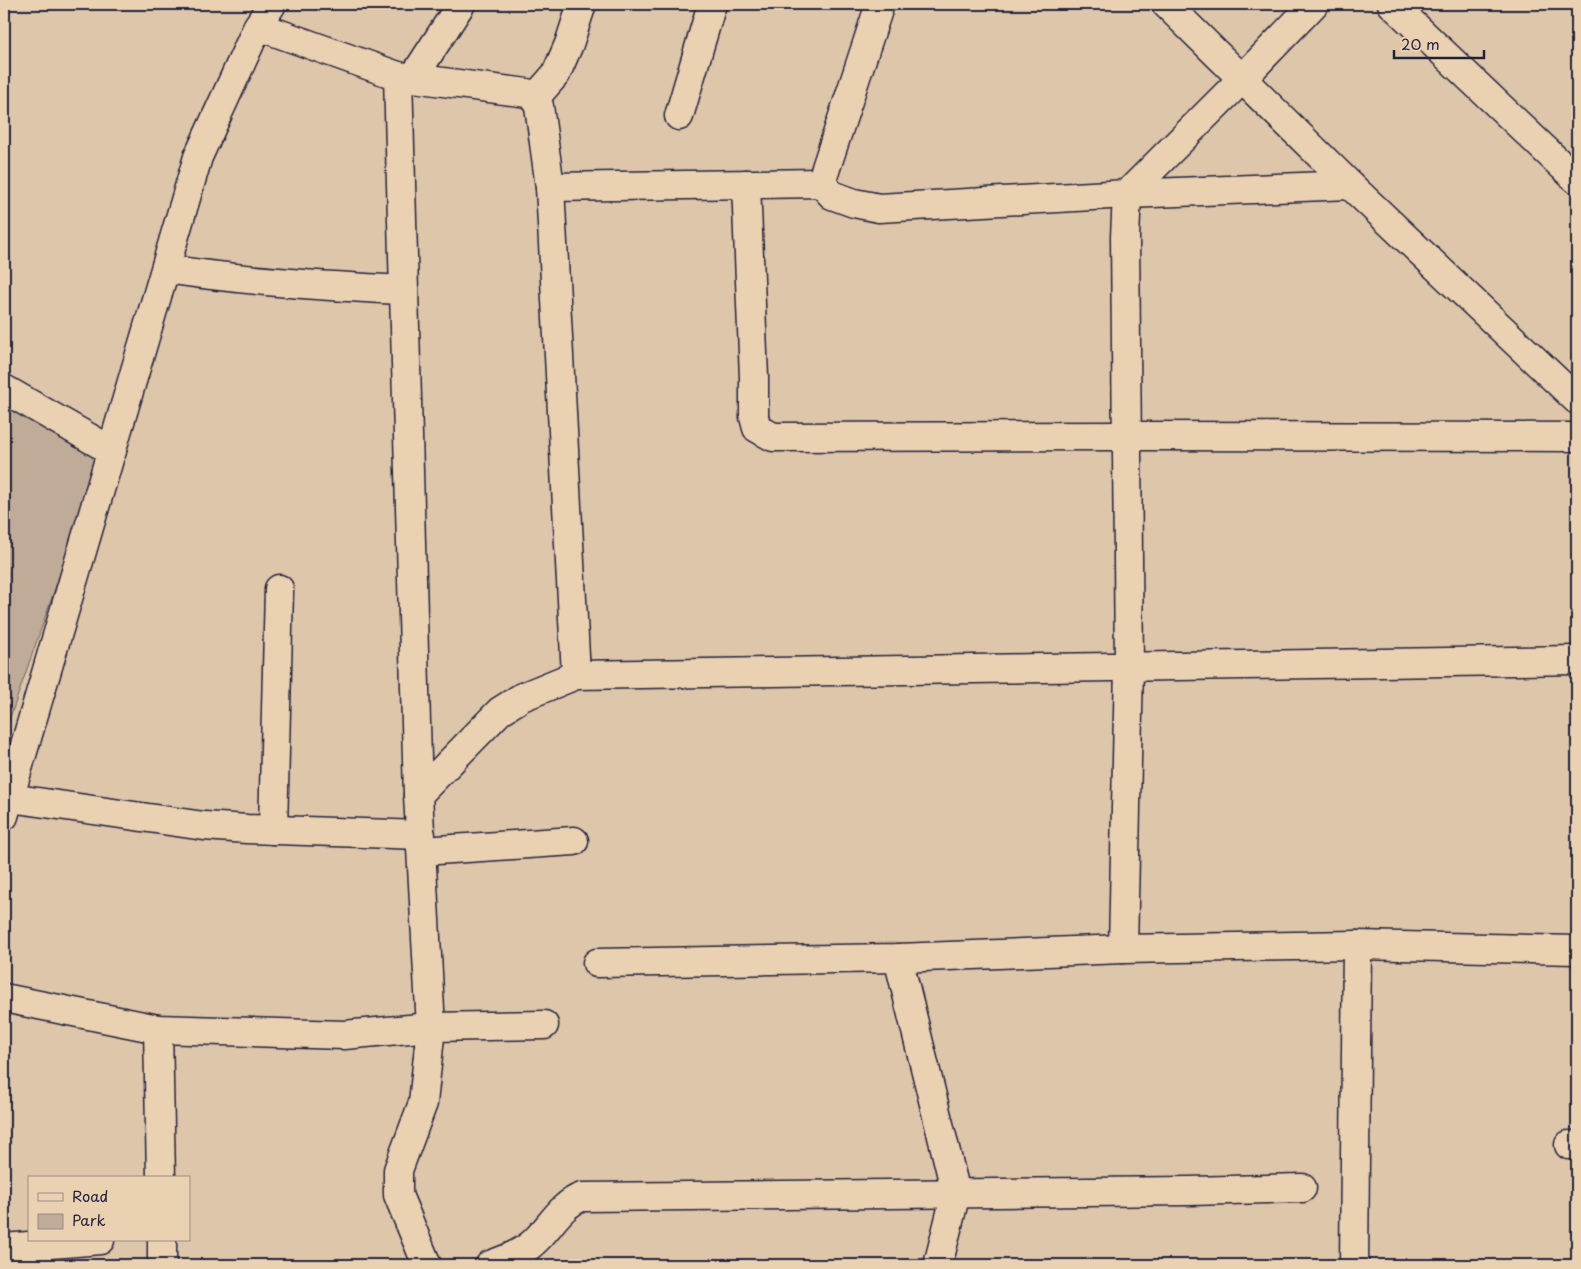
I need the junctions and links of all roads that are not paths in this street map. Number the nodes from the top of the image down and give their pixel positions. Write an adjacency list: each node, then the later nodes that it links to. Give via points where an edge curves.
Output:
1 (272, 4): 9 (street)
2 (461, 4): 10 (street)
3 (582, 4): 12 (street, via 556,74)
4 (712, 4): 13 (street)
5 (880, 4): 15 (street)
6 (1166, 4): 11 (street)
7 (1314, 4): 11 (street)
8 (1392, 4): 14 (street)
9 (258, 26): 10 (street); 20 (street, via 198,158)
10 (406, 77): 12 (street, via 527,93); 21 (street)
11 (1242, 80): 17 (street); 19 (street)
12 (536, 98): 18 (street)
13 (679, 116)
14 (1577, 180)
15 (821, 183): 16 (street); 19 (street, via 832,195 880,208)
16 (746, 184): 18 (street); 24 (street, via 754,417 758,428 773,437)
17 (1350, 185): 19 (street); 23 (street)
18 (550, 187): 30 (street)
19 (1127, 194): 24 (street)
20 (166, 269): 21 (street, via 315,286); 26 (street)
21 (404, 290): 31 (street)
22 (4, 389): 26 (street)
23 (1577, 400)
24 (1127, 436): 25 (street); 29 (street)
25 (1577, 437)
26 (112, 451): 32 (street)
27 (279, 589): 33 (street)
28 (1577, 660): 29 (street)
29 (1129, 666): 30 (street); 37 (street)
30 (576, 675): 31 (street, via 500,711)
31 (418, 795): 35 (street)
32 (7, 807): 33 (street)
33 (273, 830): 35 (street)
34 (574, 841): 35 (street)
35 (422, 843): 43 (street)
36 (1357, 945): 37 (street); 38 (street); 55 (street)
37 (1123, 949): 39 (street)
38 (1577, 950)
39 (898, 958): 40 (street); 47 (street)
40 (597, 963)
41 (4, 998): 44 (street)
42 (544, 1025): 43 (street)
43 (431, 1027): 44 (street, via 344,1035); 52 (street, via 423,1103 398,1170 398,1195)
44 (158, 1029): 45 (street)
45 (161, 1176)
46 (1302, 1188): 47 (street)
47 (956, 1193): 53 (street, via 582,1197 572,1200 524,1250); 54 (street)
48 (76, 1242): 50 (street)
49 (162, 1242): 51 (street)
50 (4, 1248)
51 (162, 1265)
52 (427, 1265)
53 (490, 1265)
54 (938, 1265)
55 (1354, 1265)

